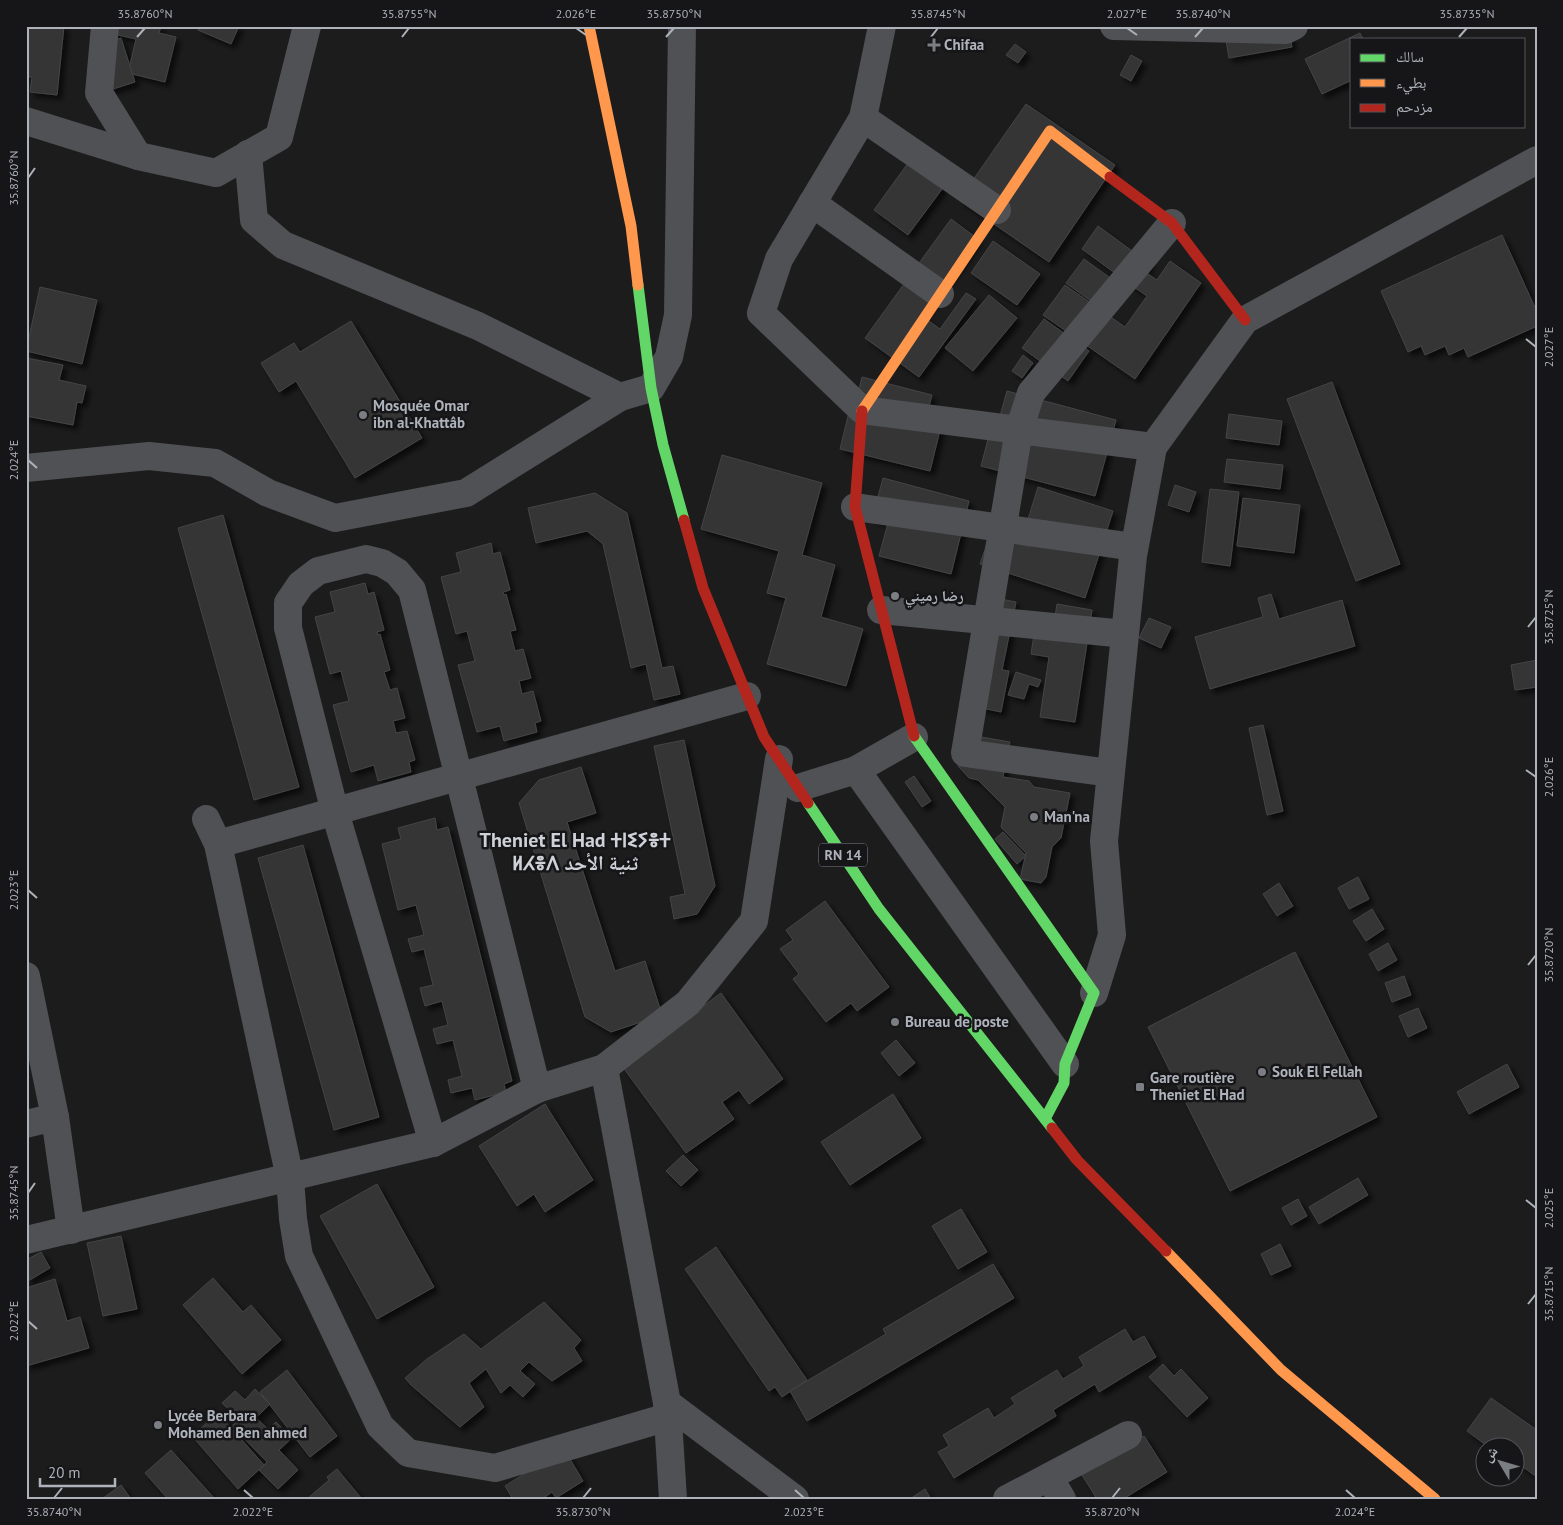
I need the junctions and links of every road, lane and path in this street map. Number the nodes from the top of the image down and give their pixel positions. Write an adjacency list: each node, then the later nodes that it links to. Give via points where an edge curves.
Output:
1 (105, 26): 11 (street, via 99,93)
2 (307, 26): 10 (street, via 279,137)
3 (588, 26): 18 (main road, RN 14, via 631,226)
4 (682, 26): 18 (street, via 678,315 669,357)
5 (882, 26): 8 (street)
6 (1114, 26): 7 (street)
7 (1287, 28)
8 (863, 118): 13 (street); 14 (street)
9 (26, 121): 11 (street)
10 (248, 154): 11 (street, via 216,173); 19 (street, via 254,220 283,245 478,326)
11 (138, 156)
12 (1537, 160): 17 (street)
13 (812, 203): 16 (street); 20 (street, via 779,259 761,313)
14 (997, 210): 15 (main road, via 1050,132); 16 (main road)
15 (1172, 223): 17 (main road); 21 (street, via 1032,393)
16 (940, 294): 20 (main road)
17 (1245, 320): 22 (street)
18 (651, 388): 19 (street); 30 (main road, RN 14, via 663,445 703,588)
19 (620, 397): 23 (street, via 466,493 335,518 268,493 215,463 149,456)
20 (862, 410): 21 (street); 24 (main road)
21 (1019, 430): 22 (street); 25 (street)
22 (1153, 447): 26 (street)
23 (26, 468)
24 (854, 507): 25 (street); 27 (main road)
25 (1003, 529): 26 (street); 28 (street)
26 (1134, 547): 29 (street)
27 (881, 610): 28 (street); 31 (main road)
28 (987, 621): 29 (street); 34 (street, via 965,753)
29 (1125, 634): 34 (street)
30 (748, 696): 32 (main road, RN 14, via 764,737); 35 (street)
31 (914, 737): 33 (street); 41 (main road)
32 (779, 759): 36 (main road, RN 14); 43 (street, via 754,921 688,1003)
33 (856, 770): 36 (street); 42 (street)
34 (1110, 773): 41 (street, via 1104,841 1112,936)
35 (459, 777): 37 (street); 37 (street, via 412,590 397,572 366,559 318,570 300,584 288,604 288,628); 44 (street)
36 (798, 788): 46 (main road, RN 14, via 879,909)
37 (335, 812): 39 (street); 48 (street)
38 (206, 819): 39 (street)
39 (218, 844): 49 (street)
40 (26, 976): 45 (street)
41 (1094, 993): 42 (main road)
42 (1065, 1064): 46 (main road, via 1064,1083)
43 (604, 1068): 44 (street); 52 (street)
44 (537, 1089): 48 (street)
45 (55, 1117): 47 (street); 50 (street)
46 (1045, 1119): 58 (main road, RN 14, via 1077,1160 1281,1370)
47 (26, 1124)
48 (433, 1143): 49 (street)
49 (290, 1178): 50 (street); 52 (street, via 299,1256 380,1426 408,1454 495,1468)
50 (71, 1230): 51 (street)
51 (26, 1240)
52 (668, 1410): 55 (street); 56 (street)
53 (1128, 1435): 54 (street)
54 (1056, 1488): 57 (street)
55 (674, 1499)
56 (795, 1499)
57 (1007, 1499)
58 (1435, 1499)

